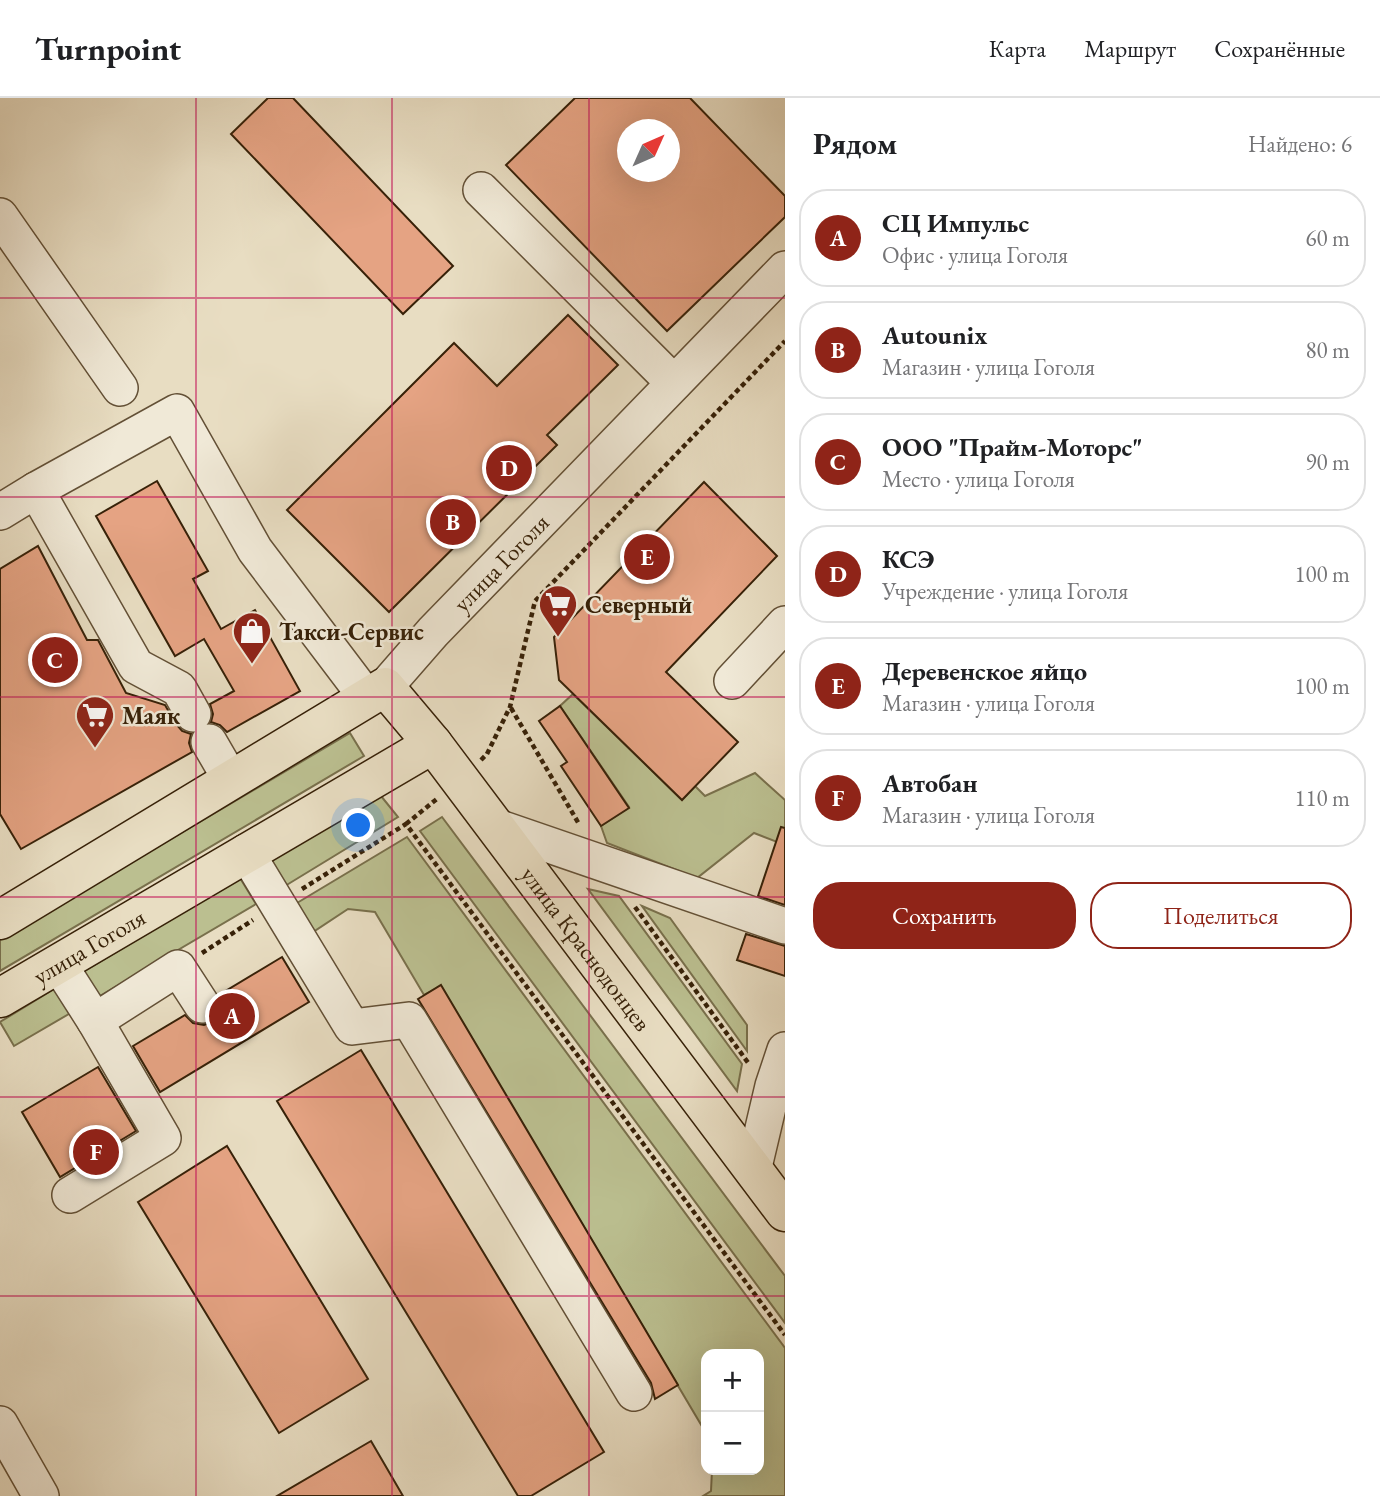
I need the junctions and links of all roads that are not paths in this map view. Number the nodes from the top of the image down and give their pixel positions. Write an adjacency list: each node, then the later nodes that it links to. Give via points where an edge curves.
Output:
1 (481, 190): 4 (street)
2 (0, 216): 5 (street)
3 (785, 269): 4 (street, улица Гоголя)
4 (674, 383): 10 (street, улица Гоголя)
5 (120, 388)
6 (36, 491): 7 (street); 10 (street, via 177,412 255,550); 12 (street, via 136,666 179,690)
7 (0, 512)
8 (785, 624): 9 (street)
9 (732, 681)
10 (376, 692): 11 (main road, улица Краснодонцев); 12 (main road, улица Гоголя)
11 (433, 744): 13 (main road, улица Краснодонцев); 14 (main road, улица Гоголя)
12 (231, 780): 15 (main road, улица Гоголя)
13 (494, 826): 16 (street); 22 (main road, улица Краснодонцев)
14 (246, 852): 17 (main road, улица Гоголя); 25 (street, via 352,1027 410,1020)
15 (0, 920)
16 (785, 926)
17 (58, 963): 18 (main road, улица Гоголя); 20 (street)
18 (0, 998)
19 (202, 1005): 20 (street, via 178,968)
20 (95, 1021): 23 (street, via 163,1138)
21 (785, 1050): 22 (street)
22 (753, 1171): 24 (main road, улица Краснодонцев)
23 (70, 1195)
24 (785, 1212)
25 (634, 1393)
26 (0, 1424): 27 (street)
27 (41, 1496)

